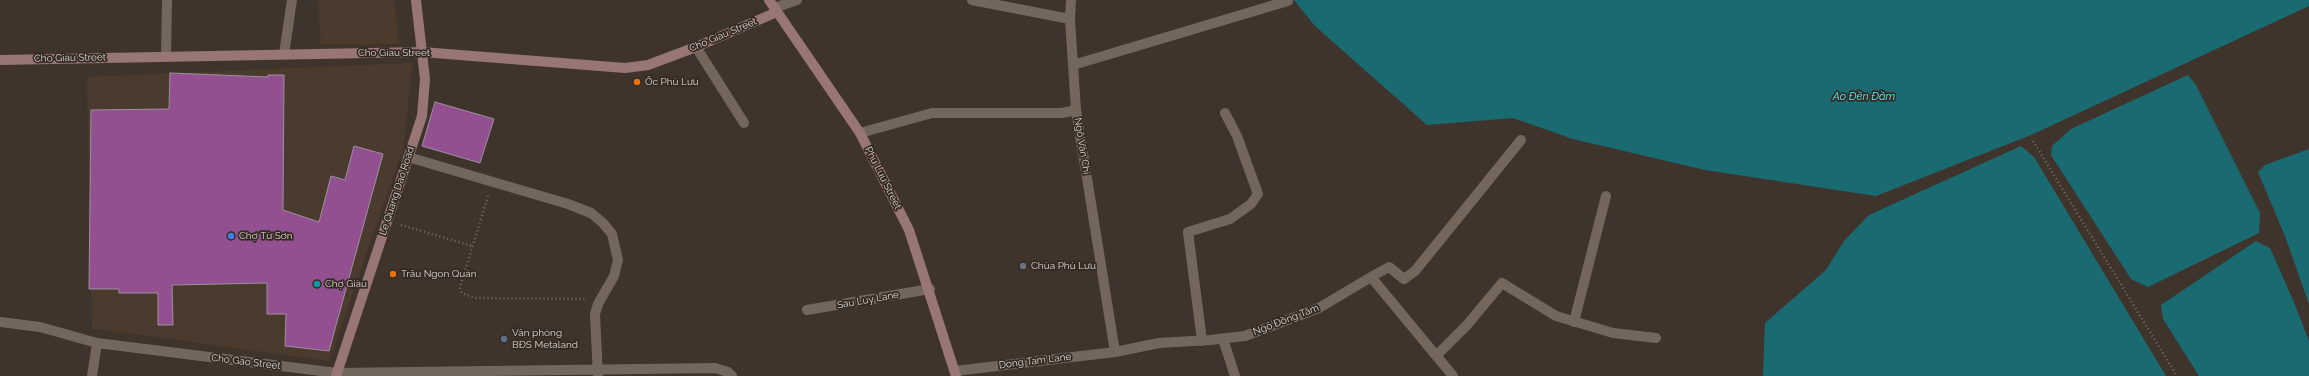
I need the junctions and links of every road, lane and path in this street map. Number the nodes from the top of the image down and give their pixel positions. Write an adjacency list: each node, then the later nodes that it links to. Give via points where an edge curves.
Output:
1 (167, 0): 13 (street)
2 (292, 0): 12 (street)
3 (416, 0): 11 (main road, Le Quang Dao Road)
4 (797, 0): 8 (street)
5 (972, 0): 9 (street)
6 (1071, 0): 9 (street)
7 (1288, 1): 15 (street)
8 (774, 6): 10 (main road, Cho Giau Street); 19 (main road, Phu Luu Street)
9 (1070, 19): 15 (street)
10 (696, 47): 11 (main road, Cho Giau Street, via 648,65 625,68); 18 (street)
11 (422, 52): 12 (main road, Cho Giau Street); 22 (main road, Le Quang Dao Road, via 425,79 422,116)
12 (284, 54): 13 (main road, Cho Giau Street)
13 (166, 56): 14 (main road, Cho Giau Street)
14 (0, 60)
15 (1073, 65): 16 (street)
16 (1076, 110): 19 (street, Ngõ Văn Chỉ, via 1062,113 932,113); 37 (street, Ngõ Văn Chỉ)
17 (1225, 113): 35 (street, via 1237,136 1258,194 1251,204 1230,219 1188,232)
18 (744, 123)
19 (860, 133): 28 (main road, Phu Luu Street, via 910,230)
20 (1521, 140): 27 (street, Ngõ Đồng Tâm, via 1415,271 1404,279 1389,267)
21 (2033, 141): 47 (path)
22 (408, 157): 25 (main road, Le Quang Dao Road); 39 (street, via 568,204 591,213 603,223 612,234 618,260 614,276 595,314)
23 (488, 195): 26 (path)
24 (1606, 196): 32 (street)
25 (387, 221): 26 (path); 40 (main road, Le Quang Dao Road)
26 (472, 246): 29 (path, via 460,289 467,296)
27 (1371, 277): 34 (street, Ngõ Đồng Tâm, via 1313,311 1245,336); 38 (street)
28 (930, 289): 30 (street, Sau Luy Lane); 42 (main road, Phu Luu Street)
29 (585, 299)
30 (807, 310)
31 (0, 322): 36 (street, Cho Gao Street, via 40,327)
32 (1574, 322): 33 (street, via 1613,333); 38 (street, via 1556,316 1502,283)
33 (1656, 338)
34 (1222, 339): 35 (street, Ngõ Đồng Tâm); 45 (street)
35 (1202, 341): 37 (street, Ngõ Đồng Tâm, via 1159,343)
36 (97, 343): 40 (street, Cho Gao Street); 43 (street)
37 (1114, 352): 42 (street, Dong Tam Lane)
38 (1437, 356): 46 (street)
39 (598, 373): 41 (street, Cho Gao Street); 44 (street, Cho Gao Street, via 715,368)
40 (336, 374): 41 (street, Cho Gao Street)
41 (498, 374)
42 (956, 374)
43 (92, 376)
44 (732, 376)
45 (1235, 376)
46 (1453, 376)
47 (2177, 376)

